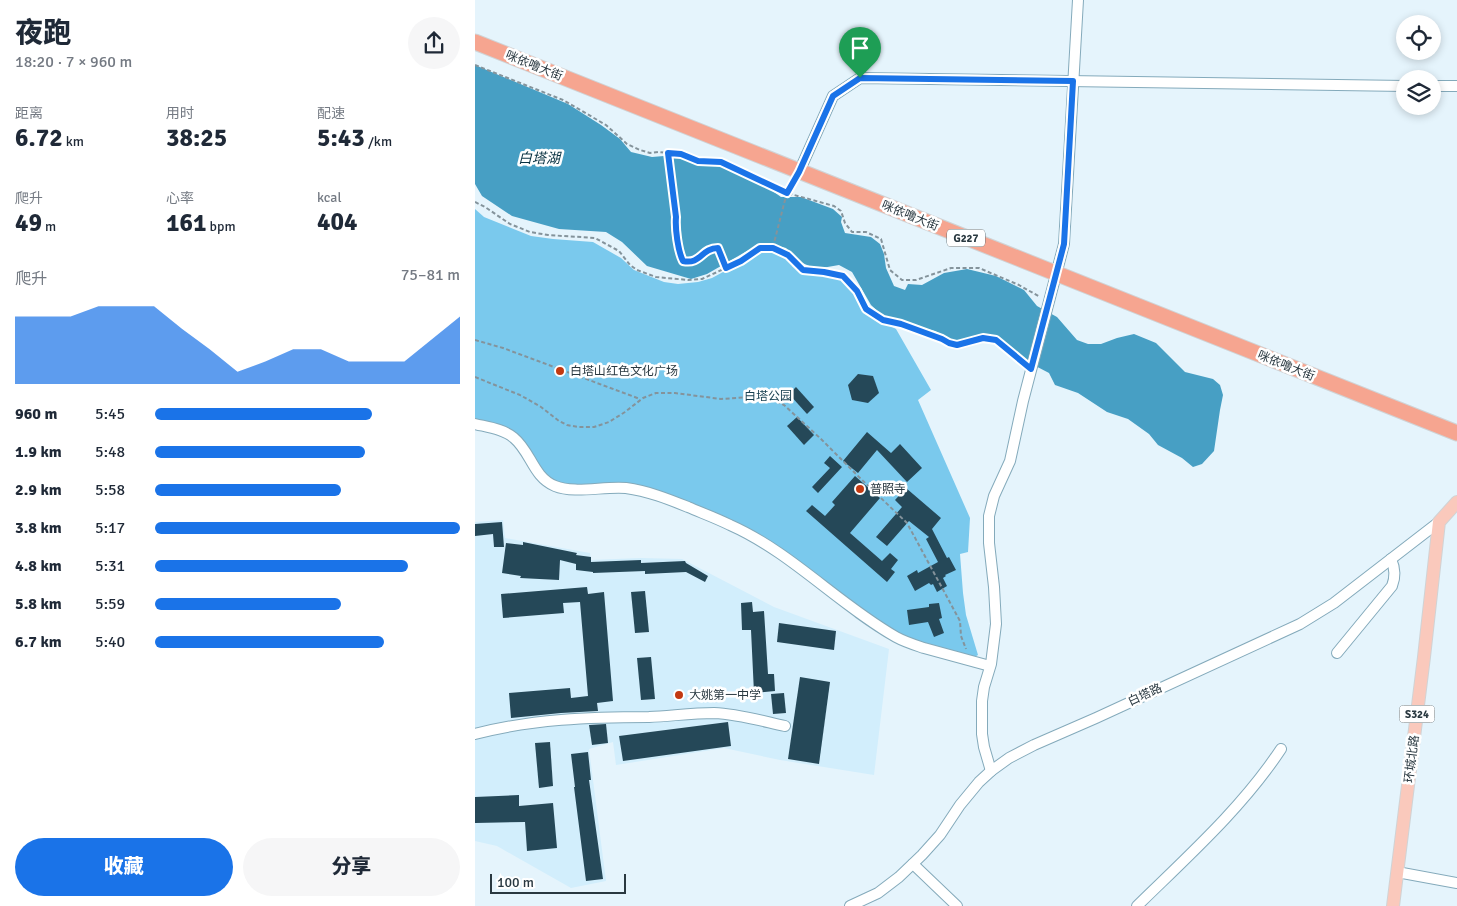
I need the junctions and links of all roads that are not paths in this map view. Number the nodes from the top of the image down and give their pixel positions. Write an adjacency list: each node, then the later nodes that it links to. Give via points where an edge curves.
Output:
1 (1078, 0): 3 (street)
2 (475, 42): 7 (highway, 咪依噜大街 / G227)
3 (1073, 81): 4 (street); 7 (street, via 860,78 833,96); 8 (street, via 1064,244)
4 (1396, 86)
5 (1441, 86): 6 (street)
6 (1457, 86)
7 (799, 172): 8 (highway, 咪依噜大街 / G227)
8 (1057, 274): 10 (highway, 咪依噜大街 / G227); 15 (street, via 1010,461 993,496 989,516 996,624)
9 (475, 424): 15 (street, via 515,438 539,474 557,487 639,490 715,518 765,543 846,605 898,639)
10 (1457, 433)
11 (1457, 502): 12 (main road, 白塔路)
12 (1439, 522): 13 (street, 白塔路); 21 (main road, 环城北路 / S324)
13 (1391, 559): 14 (street, via 1395,572 1392,586); 19 (street, 白塔路, via 1334,603 1300,624 1034,745)
14 (1337, 653)
15 (990, 666): 19 (street, via 983,694 982,734)
16 (785, 726): 17 (street, via 706,713 552,720)
17 (475, 734)
18 (1281, 749): 25 (street, via 1239,802)
19 (991, 771): 20 (street, 白塔路)
20 (913, 864): 23 (street, 白塔路, via 878,893); 24 (street)
21 (1397, 872): 22 (street); 26 (main road, 环城北路 / S324)
22 (1457, 884)
23 (850, 906)
24 (957, 906)
25 (1137, 906)
26 (1393, 906)

